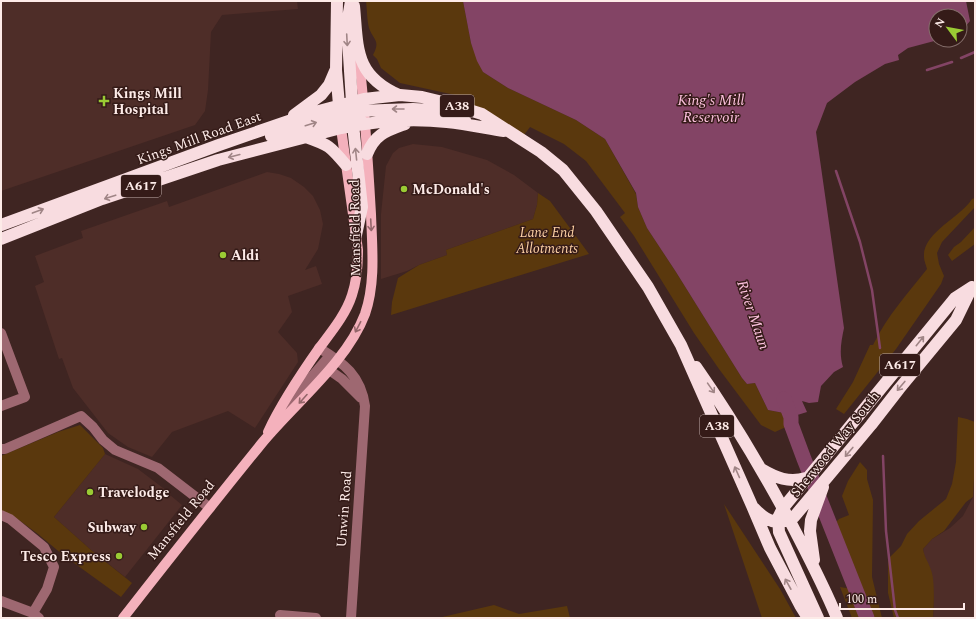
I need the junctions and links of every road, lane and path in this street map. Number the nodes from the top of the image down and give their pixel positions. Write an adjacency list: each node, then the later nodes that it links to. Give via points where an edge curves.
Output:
1 (337, 1): 4 (highway, Mansfield Road)
2 (352, 1): 3 (highway, Mansfield Road); 6 (highway, one-way to 6, via 347,24)
3 (359, 55): 5 (highway, via 375,81); 6 (main road, Mansfield Road)
4 (336, 70): 6 (highway, Mansfield Road); 8 (highway, via 322,95)
5 (400, 95): 6 (highway, A617); 10 (highway, A38, via 422,97 482,114)
6 (352, 114): 7 (highway, A617, via 390,121); 8 (highway, Kings Mill Road East / A617, via 316,112); 9 (highway, one-way to 6, via 451,114 432,110 406,109); 11 (highway, Kings Mill Road East / A617); 12 (highway, one-way to 6, via 244,145); 13 (main road, Mansfield Road); 14 (main road, Mansfield Road); 16 (highway, one-way to 6, via 362,207)
7 (413, 120): 9 (highway, A617); 13 (highway, via 383,132)
8 (282, 124): 12 (highway, Kings Mill Road East / A617)
9 (476, 127): 10 (highway, A38)
10 (508, 132): 20 (highway, A38, via 541,152 570,178 632,261)
11 (306, 137): 14 (highway, via 326,144); 17 (highway, Kings Mill Road East / A617, one-way to 17, via 218,160 116,194)
12 (219, 145): 15 (highway, Kings Mill Road East / A617, one-way to 12)
13 (367, 154): 22 (main road, Mansfield Road, one-way to 22, via 373,268 365,313 354,335)
14 (346, 165): 16 (main road, Mansfield Road)
15 (1, 225)
16 (356, 235): 21 (main road, Mansfield Road, via 358,271 352,295 348,306)
17 (1, 239)
18 (973, 285): 29 (highway, Sherwood Way South / A617, one-way to 29, via 956,320); 30 (highway, Sherwood Way South / A617, one-way to 18, via 955,298)
19 (1, 333): 25 (street, via 25,397)
20 (681, 345): 28 (highway, A38, one-way to 28); 32 (highway, A38, one-way to 20)
21 (319, 348): 22 (street, Unwin Road); 23 (main road, Mansfield Road)
22 (337, 359): 23 (main road, Mansfield Road); 24 (street, Unwin Road, via 359,384)
23 (321, 364): 24 (street, via 342,379); 26 (main road, Mansfield Road, via 277,412); 26 (main road, Mansfield Road, one-way to 26, via 306,396)
24 (364, 402): 42 (street, Unwin Road)
25 (1, 406)
26 (263, 441): 31 (main road, Mansfield Road)
27 (1, 449): 31 (street, via 81,416 115,450 158,468)
28 (761, 469): 30 (highway, via 782,480); 33 (highway, A38)
29 (826, 479): 35 (highway, Sherwood Way South / A617, via 794,517); 36 (highway, A617, via 811,520 810,531)
30 (803, 481): 33 (highway, Sherwood Way South)
31 (210, 508): 40 (main road, Mansfield Road)
32 (753, 508): 35 (highway, via 768,519); 43 (highway, A38, one-way to 32, via 770,548)
33 (783, 508): 35 (highway, Sherwood Way South, via 779,514)
34 (1, 516): 39 (street, via 10,519 44,547 54,567)
35 (783, 521): 36 (highway); 44 (highway, via 783,542)
36 (817, 573): 45 (highway)
37 (1, 601): 39 (street)
38 (280, 615): 41 (street)
39 (36, 616)
40 (123, 618)
41 (316, 618)
42 (351, 618)
43 (808, 618)
44 (818, 618)
45 (837, 618)

